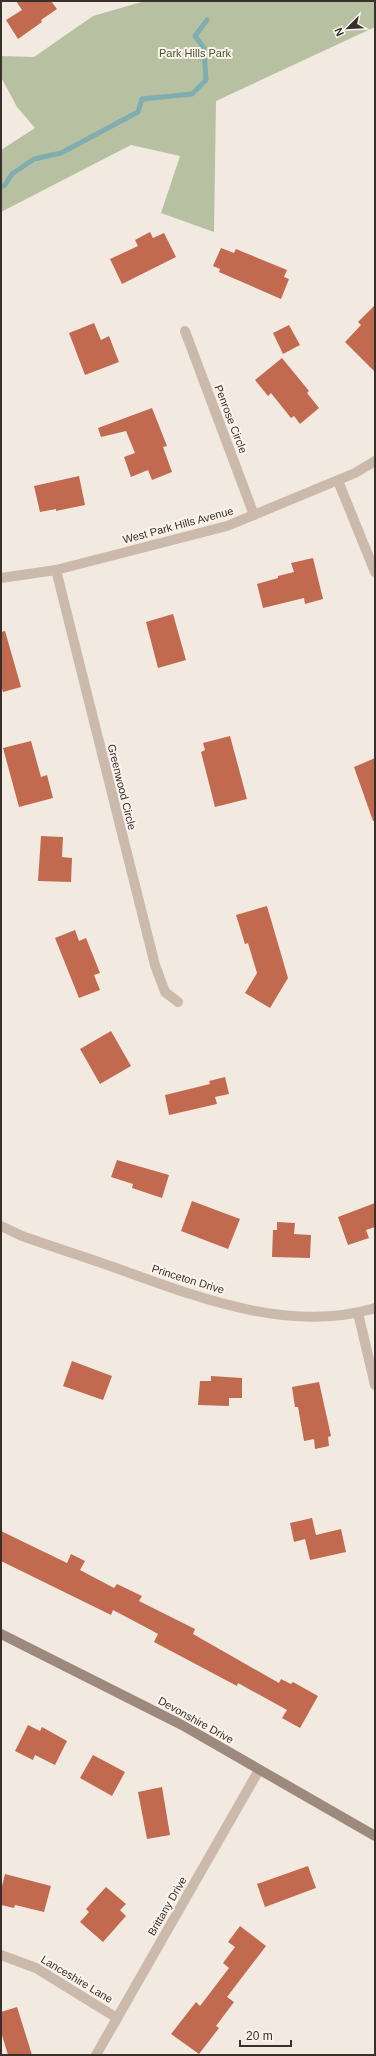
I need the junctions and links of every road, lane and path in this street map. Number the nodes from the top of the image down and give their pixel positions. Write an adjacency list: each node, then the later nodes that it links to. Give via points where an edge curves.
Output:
1 (185, 331): 4 (street, Penrose Circle)
2 (375, 461): 3 (street, West Park Hills Avenue)
3 (338, 481): 4 (street, West Park Hills Avenue); 6 (street)
4 (254, 515): 5 (street, West Park Hills Avenue, via 227,526)
5 (56, 570): 7 (street, West Park Hills Avenue); 8 (street, Greenwood Circle, via 155,965 165,992)
6 (375, 572)
7 (1, 578)
8 (178, 1002)
9 (1, 1226): 11 (street, Princeton Drive, via 22,1236 170,1288 249,1310 328,1316)
10 (375, 1308): 11 (street, Princeton Drive)
11 (358, 1313): 12 (street)
12 (375, 1385)
13 (1, 1634): 14 (street, Devonshire Drive, via 182,1725)
14 (259, 1770): 15 (street, Devonshire Drive); 17 (street, Brittany Drive)
15 (375, 1836)
16 (1, 1955): 17 (street, Lanceshire Lane, via 36,1968)
17 (117, 2018): 18 (street, Brittany Drive)
18 (96, 2055)

